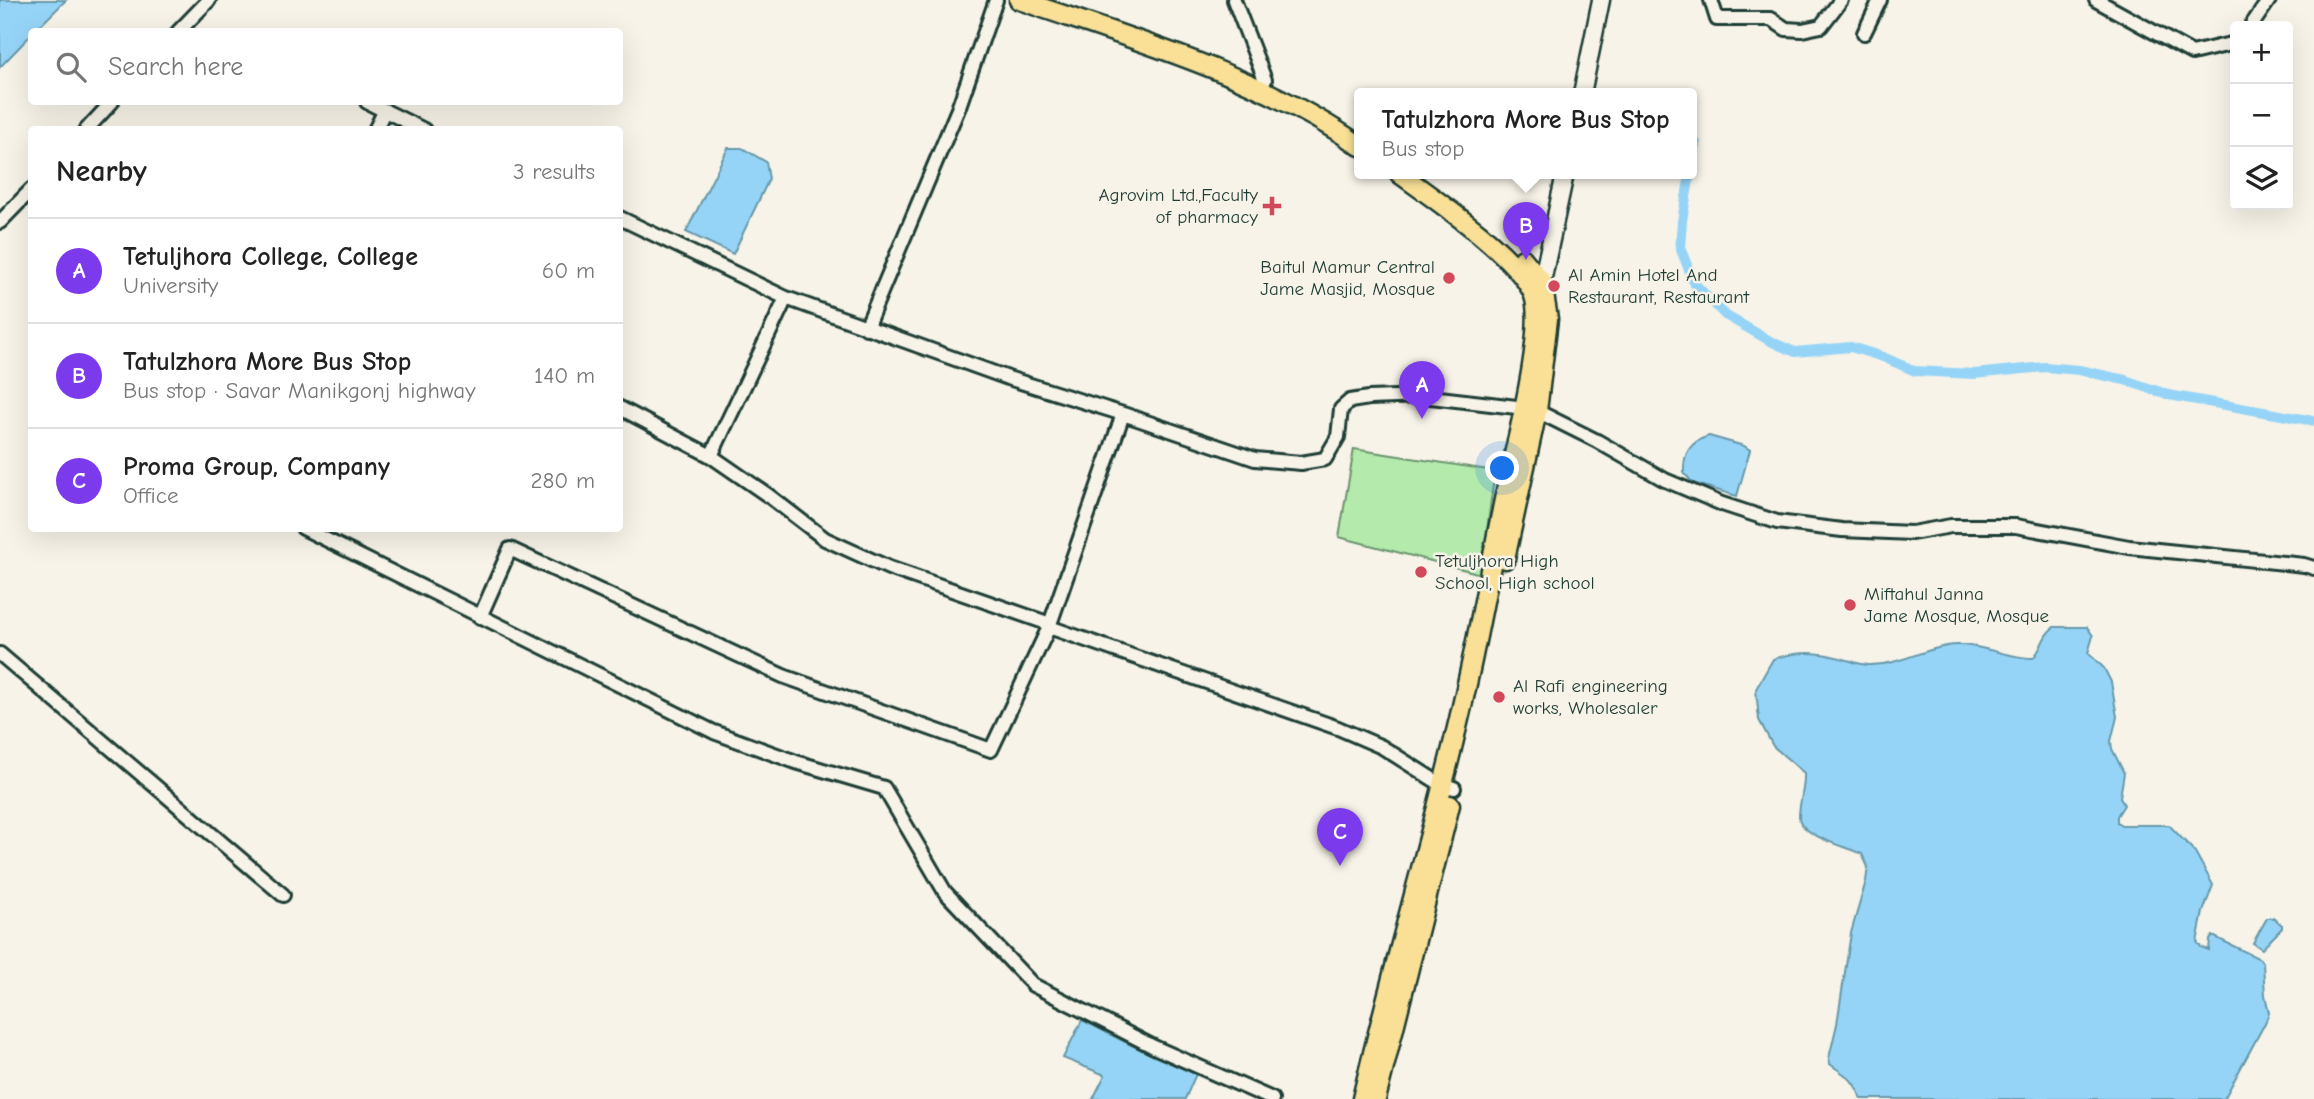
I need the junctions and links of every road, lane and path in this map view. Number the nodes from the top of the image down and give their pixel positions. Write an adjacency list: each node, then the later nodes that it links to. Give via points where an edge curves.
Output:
1 (209, 0): 13 (street)
2 (996, 0): 34 (street, via 958,108)
3 (1019, 0): 25 (main road, via 1266,92)
4 (1053, 0): 16 (main road)
5 (1234, 0): 16 (street)
6 (1601, 0): 17 (street)
7 (1711, 0): 8 (street, via 1717,19 1771,19 1786,29 1802,30 1821,26)
8 (1841, 0)
9 (1880, 0): 14 (street)
10 (2096, 0): 15 (street, via 2192,53)
11 (2269, 0): 12 (street)
12 (2254, 21)
13 (182, 28)
14 (1864, 33)
15 (2230, 44)
16 (1265, 80): 24 (main road)
17 (1582, 88)
18 (109, 105): 21 (street)
19 (374, 105): 20 (street)
20 (385, 110): 22 (street); 23 (street)
21 (90, 126)
22 (377, 126)
23 (416, 126)
24 (1354, 131)
25 (1354, 142)
26 (1406, 179): 32 (main road, via 1503,254)
27 (1422, 179): 32 (main road, via 1528,264)
28 (1563, 179): 32 (street)
29 (28, 193): 31 (street)
30 (623, 219): 33 (street)
31 (0, 222)
32 (1538, 289): 35 (main road, via 1548,319 1547,346)
33 (786, 298): 34 (street); 38 (street)
34 (866, 328): 37 (street)
35 (1531, 409): 37 (street, via 1422,396 1350,401 1341,409 1338,437 1325,459 1301,463 1255,459); 40 (street, via 1665,480 1777,522 1912,533 1951,526 2016,526 2129,547); 44 (main road)
36 (623, 410): 38 (street)
37 (1124, 414): 42 (street)
38 (711, 456): 42 (street, via 825,539 889,568)
39 (311, 532): 41 (street)
40 (2314, 568)
41 (480, 617): 42 (street, via 510,549 783,676 991,750); 46 (street, via 714,732 884,788 945,892 1033,985 1154,1047)
42 (1049, 626): 44 (street, via 1338,728 1382,747)
43 (0, 654): 45 (street)
44 (1448, 786): 47 (main road, via 1381,1014); 48 (main road)
45 (283, 895)
46 (1272, 1099)
47 (1362, 1099)
48 (1376, 1099)

